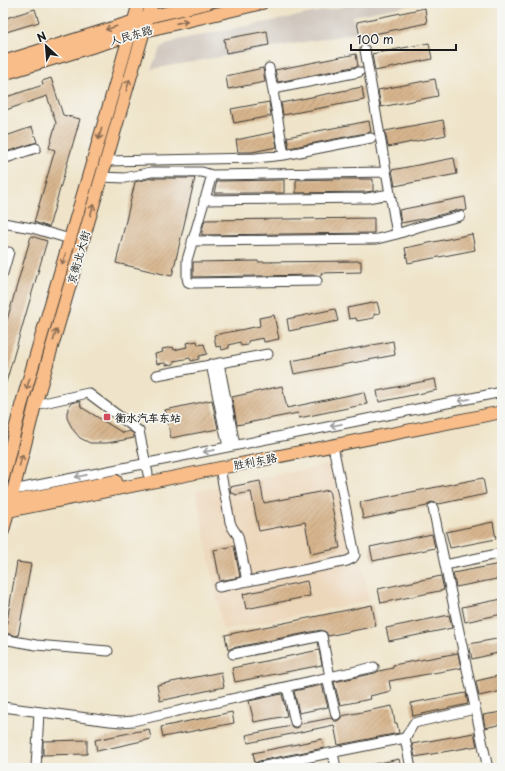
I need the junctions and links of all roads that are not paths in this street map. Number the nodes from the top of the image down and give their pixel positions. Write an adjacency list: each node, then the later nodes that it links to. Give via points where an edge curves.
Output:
1 (139, 3): 6 (main road, 京衡北大街)
2 (152, 3): 5 (main road, 京衡北大街)
3 (208, 3): 5 (main road, 人民东路)
4 (262, 3): 7 (main road, 人民东路, one-way to 4)
5 (148, 17): 6 (main road, 人民东路); 7 (main road, 京衡北大街)
6 (133, 22): 8 (main road, 京衡北大街); 10 (main road, 人民东路, one-way to 10)
7 (144, 30): 8 (main road, 人民东路); 19 (main road, 京衡北大街, one-way to 7)
8 (129, 35): 13 (main road, 人民东路); 28 (main road, 京衡北大街, one-way to 28)
9 (365, 50): 20 (street)
10 (3, 62)
11 (269, 68): 14 (street)
12 (359, 72): 14 (street)
13 (3, 74)
14 (273, 89): 17 (street)
15 (371, 138): 17 (street)
16 (36, 148): 18 (street)
17 (284, 155): 19 (street, via 256,158)
18 (3, 159)
19 (106, 161): 22 (main road, 京衡北大街)
20 (386, 172): 21 (street); 23 (street)
21 (212, 175): 22 (street, via 202,172 151,172 125,178); 24 (street)
22 (101, 177): 38 (main road, 京衡北大街, one-way to 22)
23 (390, 194): 24 (street, via 367,198); 27 (street)
24 (204, 200): 29 (street)
25 (460, 216): 27 (street)
26 (3, 223): 28 (street)
27 (397, 234): 29 (street, via 376,239)
28 (70, 238): 44 (main road, 京衡北大街, one-way to 44, via 21,406)
29 (192, 241): 32 (street, via 187,260 187,278 191,283)
30 (3, 252): 31 (street, via 9,252)
31 (3, 273)
32 (317, 281)
33 (268, 354): 34 (street)
34 (215, 364): 35 (street); 40 (street)
35 (157, 375)
36 (502, 392): 40 (street, one-way to 40)
37 (502, 404): 43 (main road, 胜利东路)
38 (35, 405): 43 (street, via 88,394 139,431); 45 (main road, 京衡北大街, one-way to 38)
39 (502, 412): 41 (main road, 胜利东路)
40 (232, 446): 43 (street, one-way to 43)
41 (333, 446): 42 (main road, 胜利东路); 51 (street, via 355,555 347,561)
42 (220, 468): 46 (main road, 胜利东路); 51 (street, via 230,522 238,536)
43 (147, 469): 45 (street, one-way to 45); 46 (main road, 胜利东路)
44 (3, 478)
45 (14, 490): 46 (main road, 京衡北大街)
46 (9, 507): 48 (main road, 京衡北大街)
47 (433, 508): 50 (street)
48 (3, 531)
49 (502, 553): 50 (street)
50 (445, 565): 60 (street)
51 (247, 581): 52 (street)
52 (219, 587)
53 (3, 639): 54 (street, via 36,645)
54 (108, 650)
55 (233, 654): 57 (street, via 322,636)
56 (374, 667): 57 (street)
57 (328, 677): 58 (street); 62 (street)
58 (287, 687): 61 (street, via 134,721 120,722); 63 (street)
59 (3, 707): 61 (street)
60 (475, 709): 64 (street, via 414,723); 66 (street)
61 (39, 712): 68 (street)
62 (336, 715)
63 (295, 722)
64 (405, 738): 65 (street); 70 (street)
65 (333, 753): 67 (street); 69 (street)
66 (487, 764)
67 (260, 767)
68 (36, 768)
69 (336, 768)
70 (411, 768)

